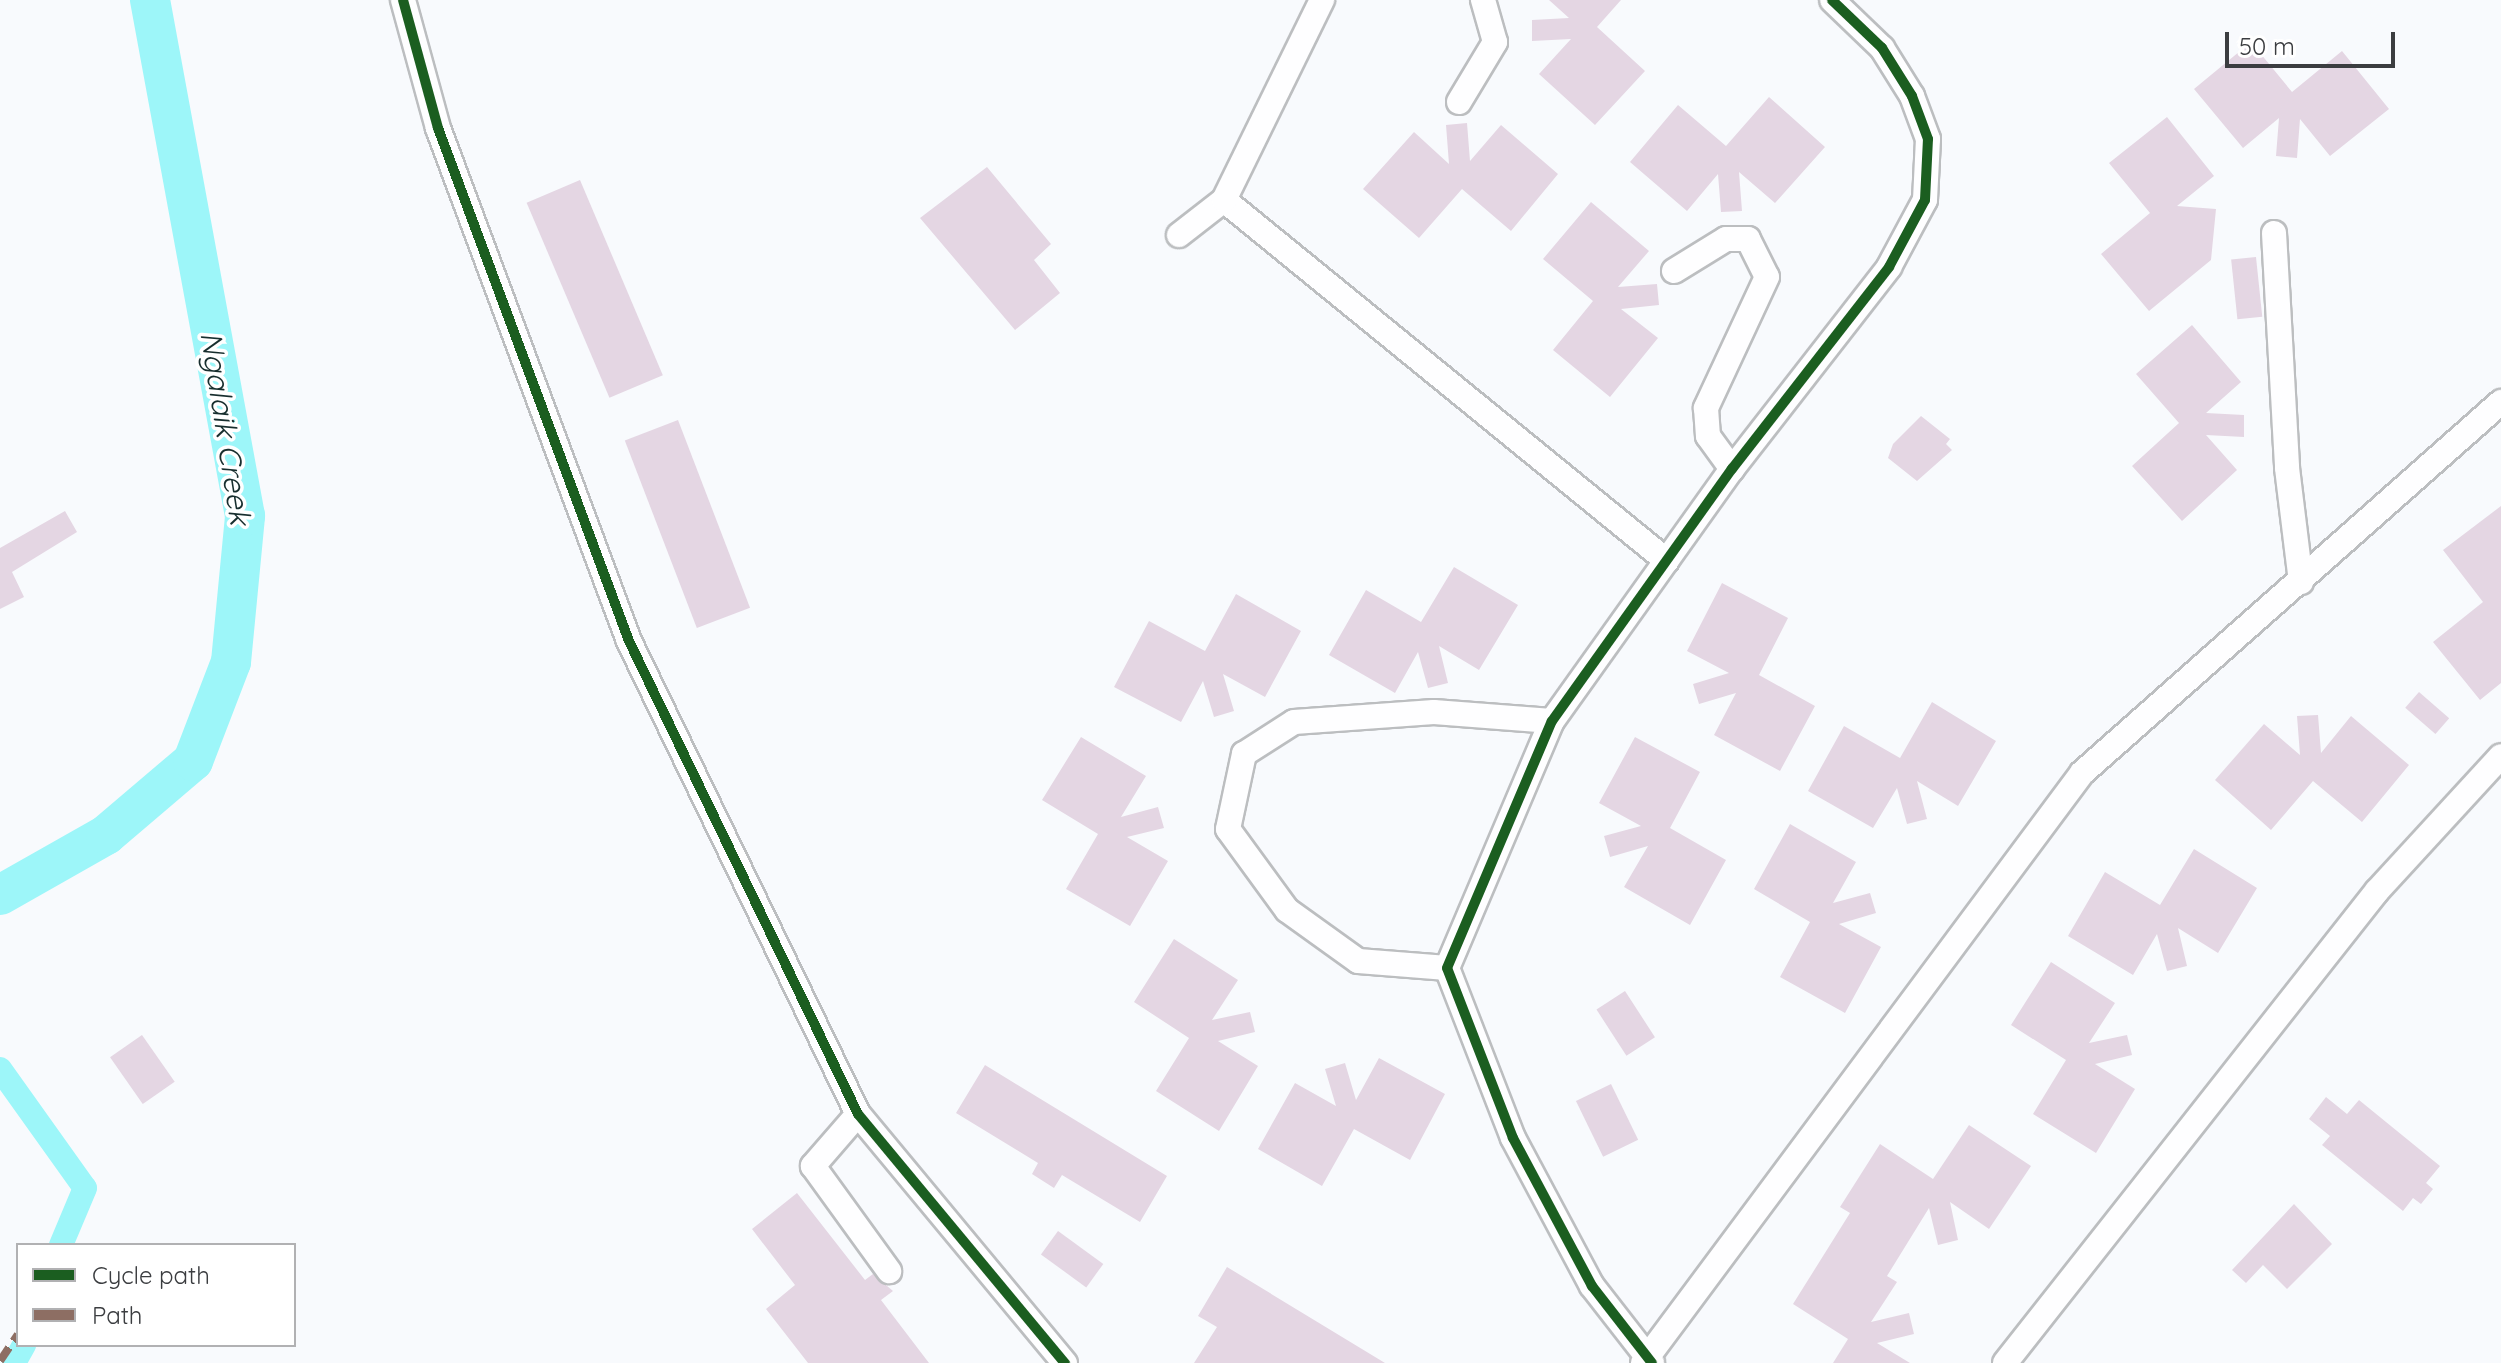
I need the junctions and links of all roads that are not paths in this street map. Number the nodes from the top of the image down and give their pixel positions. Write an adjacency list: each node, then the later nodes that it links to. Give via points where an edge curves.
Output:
1 (403, 0): 17 (street, via 438,128 629,641)
2 (1322, 0): 6 (street)
3 (1483, 0): 5 (street, via 1495,42)
4 (1832, 0): 11 (street, via 1882,48 1912,96 1928,139 1925,200 1889,267)
5 (1459, 102)
6 (1224, 200): 8 (street); 12 (street)
7 (2274, 233): 13 (street, via 2287,468)
8 (1179, 235)
9 (1674, 271): 11 (street, via 1726,239 1748,239 1767,277 1706,408 1708,436)
10 (2501, 402): 13 (street)
11 (1732, 469): 12 (street)
12 (1667, 561): 14 (street)
13 (2301, 582): 19 (street, via 2082,773)
14 (1552, 721): 16 (street); 16 (street, via 1434,712 1294,722 1244,754 1228,829 1287,910 1358,961)
15 (2501, 756): 21 (street, via 2377,891)
16 (1447, 968): 19 (street, via 1513,1138 1592,1286)
17 (858, 1114): 18 (street, via 813,1166); 20 (street)
18 (889, 1271)
19 (1647, 1362)
20 (1065, 1363)
21 (2005, 1363)

